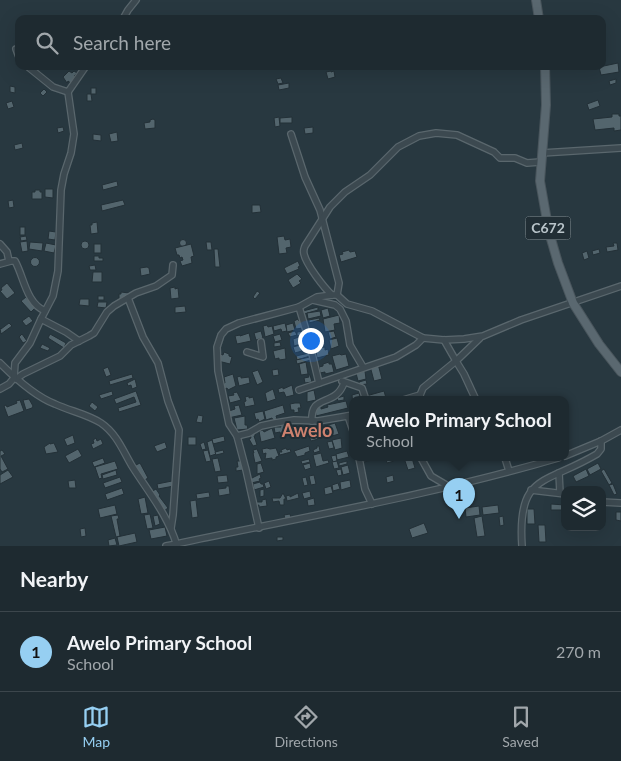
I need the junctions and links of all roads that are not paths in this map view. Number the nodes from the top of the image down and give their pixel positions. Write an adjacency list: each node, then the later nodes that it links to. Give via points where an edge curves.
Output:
1 (136, 0): 3 (street)
2 (536, 0): 4 (main road)
3 (125, 15)
4 (539, 15)
5 (32, 70): 8 (street, via 53,87)
6 (83, 70): 8 (street)
7 (545, 70): 11 (main road, C672)
8 (68, 92): 24 (street, via 74,142 61,190 56,287)
9 (291, 134): 13 (street)
10 (621, 148): 11 (street)
11 (542, 153): 12 (main road, C672)
12 (540, 162): 13 (street, via 500,158 457,135 424,134 398,147 370,176 345,192); 22 (main road, C672, via 541,192 548,226)
13 (322, 221): 19 (street, via 339,283); 19 (street, via 303,253 321,282)
14 (0, 244): 15 (street)
15 (9, 261): 16 (street); 24 (street, via 16,262 34,304)
16 (0, 264)
17 (173, 265): 20 (street, via 172,275 166,280)
18 (621, 286): 22 (street)
19 (335, 295): 21 (street); 27 (street, via 347,304 372,311)
20 (128, 298): 29 (street, via 111,308 94,333); 64 (street, via 143,337 156,358 179,430)
21 (312, 300): 23 (street); 34 (street, via 340,309 346,321 350,345)
22 (573, 303): 26 (street); 35 (main road, C672)
23 (299, 306): 38 (street); 48 (street, via 233,326 221,335 216,352 218,371 229,424)
24 (45, 311): 25 (street)
25 (40, 319): 29 (street); 37 (street, via 30,343 16,363)
26 (483, 336): 28 (street); 32 (street)
27 (423, 338): 28 (street); 34 (street, via 399,355)
28 (444, 340): 32 (street)
29 (79, 341): 37 (street, via 68,346 60,356)
30 (261, 342): 31 (street, via 263,356)
31 (247, 352)
32 (456, 361): 43 (street, via 424,388); 44 (street)
33 (0, 363): 37 (street)
34 (363, 367): 36 (street)
35 (621, 372)
36 (339, 377): 38 (street); 39 (street)
37 (15, 378): 40 (street); 64 (street, via 50,402 90,417 109,429)
38 (319, 383): 41 (street)
39 (344, 383): 42 (street, via 360,387); 46 (street, via 334,396 314,406)
40 (0, 389)
41 (299, 390)
42 (364, 396)
43 (420, 396)
44 (474, 396)
45 (349, 416): 46 (street)
46 (312, 421): 48 (street, via 269,424)
47 (621, 430): 49 (street)
48 (237, 436): 65 (street)
49 (601, 441): 50 (street); 56 (street, via 597,454)
50 (569, 454)
51 (360, 461): 63 (street, via 365,489)
52 (423, 461): 57 (street, via 431,476)
53 (506, 461): 55 (street)
54 (547, 461): 55 (street)
55 (510, 471): 57 (street)
56 (559, 473): 58 (street); 59 (street)
57 (448, 486): 63 (street)
58 (561, 486)
59 (531, 490): 60 (street); 68 (street, via 522,512)
60 (561, 494)
61 (606, 502): 62 (street)
62 (621, 503)
63 (372, 504): 65 (street)
64 (171, 528): 66 (street)
65 (259, 528): 66 (street)
66 (177, 545): 67 (street)
67 (166, 546)
68 (522, 546)

